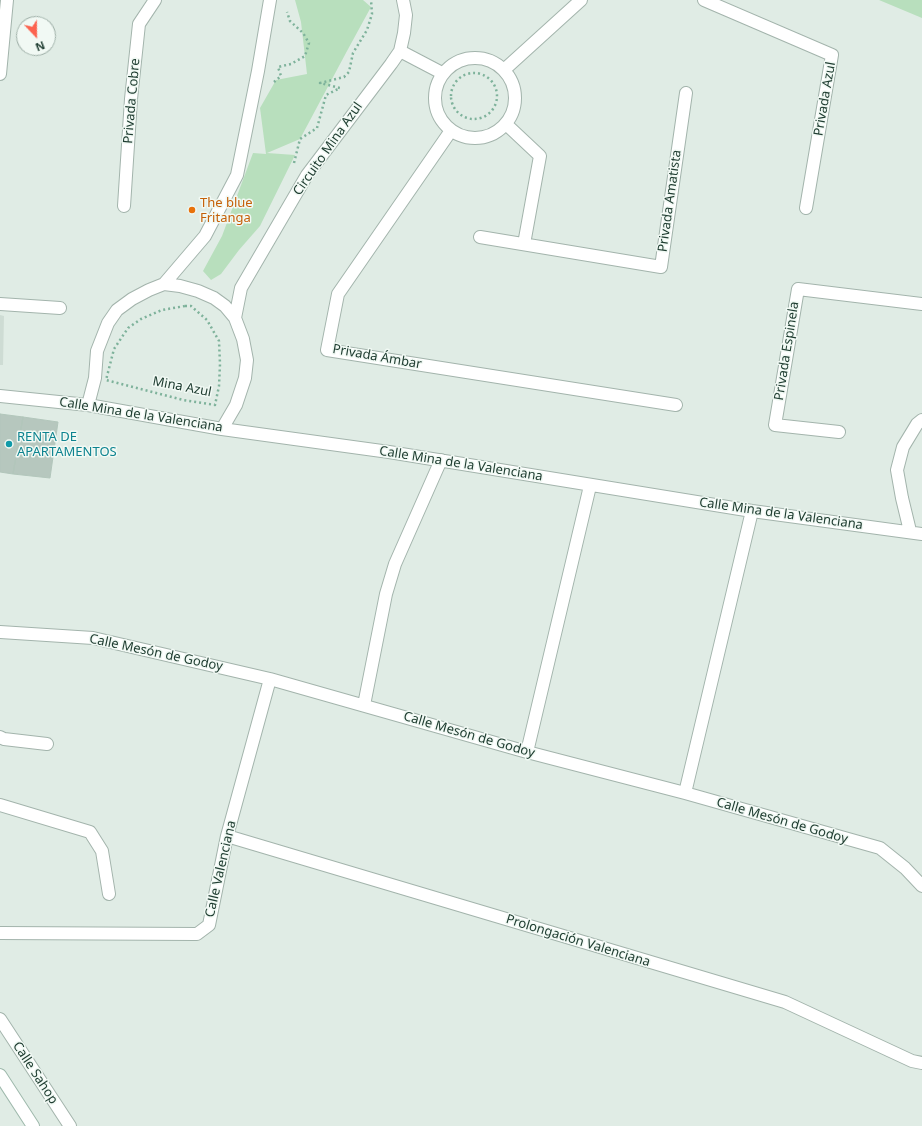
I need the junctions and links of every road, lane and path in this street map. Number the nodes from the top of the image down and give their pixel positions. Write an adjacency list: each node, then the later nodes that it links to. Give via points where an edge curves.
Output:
1 (7, 0): 12 (street)
2 (155, 0): 19 (street, Privada Cobre, via 139,24)
3 (270, 0): 23 (street, via 237,175 205,236)
4 (371, 0): 18 (path, via 372,14 367,30 353,53 349,72 344,77 320,83 340,88 326,95 317,128 300,140)
5 (403, 0): 9 (street, Circuito Mina Azul, via 406,15)
6 (580, 0): 10 (street)
7 (704, 0): 20 (street, Privada Azul, via 832,55)
8 (285, 8): 14 (path, via 290,21 309,43 305,56 291,64 278,67 281,76)
9 (400, 51): 11 (street); 27 (street, Circuito Mina Azul, via 307,175 241,288)
10 (504, 69): 11 (street, via 484,58 461,60); 16 (street, via 515,86 516,107)
11 (442, 73): 17 (street, via 434,93 436,115)
12 (0, 74)
13 (464, 75): 13 (path, via 452,87 452,106 464,118 471,120 484,117 493,110 497,100 495,86 479,74)
14 (270, 85)
15 (686, 93): 22 (street, Privada Amatista, via 661,267)
16 (507, 125): 17 (street, via 480,140); 22 (street, via 540,156)
17 (450, 132): 31 (street, Privada Ámbar, via 338,294 327,350)
18 (293, 168)
19 (124, 206)
20 (806, 208)
21 (480, 237): 22 (street, Privada Amatista)
22 (524, 244)
23 (164, 284): 27 (street, via 198,291 214,298); 30 (street, via 132,299 118,310 108,323 97,351 95,378)
24 (0, 304): 26 (street)
25 (922, 304): 34 (street, Privada Espinela, via 798,288 775,425)
26 (60, 308)
27 (235, 318): 33 (street, via 247,360 236,405)
28 (106, 380): 28 (path, Mina Azul, via 183,400 215,405 219,386 219,342 207,320 191,306 162,310 128,328 114,349)
29 (0, 396): 30 (street, Calle Mina de la Valenciana)
30 (88, 405): 33 (street, Calle Mina de la Valenciana)
31 (676, 405)
32 (922, 420): 38 (street, via 903,447 898,470 902,498)
33 (222, 429): 35 (street, Calle Mina de la Valenciana)
34 (839, 432)
35 (441, 460): 36 (street, Calle Mina de la Valenciana); 41 (street, via 395,564 386,594)
36 (590, 486): 37 (street, Calle Mina de la Valenciana); 44 (street)
37 (752, 512): 38 (street, Calle Mina de la Valenciana); 45 (street)
38 (916, 532)
39 (0, 632): 40 (street, Calle Mesón de Godoy, via 93,638)
40 (270, 679): 41 (street, Calle Mesón de Godoy); 47 (street, Calle Valenciana)
41 (364, 705): 44 (street, Calle Mesón de Godoy)
42 (0, 737): 43 (street)
43 (47, 744)
44 (527, 752): 45 (street, Calle Mesón de Godoy)
45 (685, 793): 48 (street, Calle Mesón de Godoy, via 880,848)
46 (0, 805): 49 (street, via 90,832 102,851)
47 (227, 836): 50 (street, Calle Valenciana, via 209,925 198,934); 52 (street, Prolongación Valenciana, via 785,1002 912,1061)
48 (922, 886)
49 (109, 894)
50 (0, 933)
51 (1, 1022): 55 (street, Calle Sahop)
52 (922, 1063)
53 (0, 1075): 54 (street)
54 (34, 1126)
55 (70, 1126)

